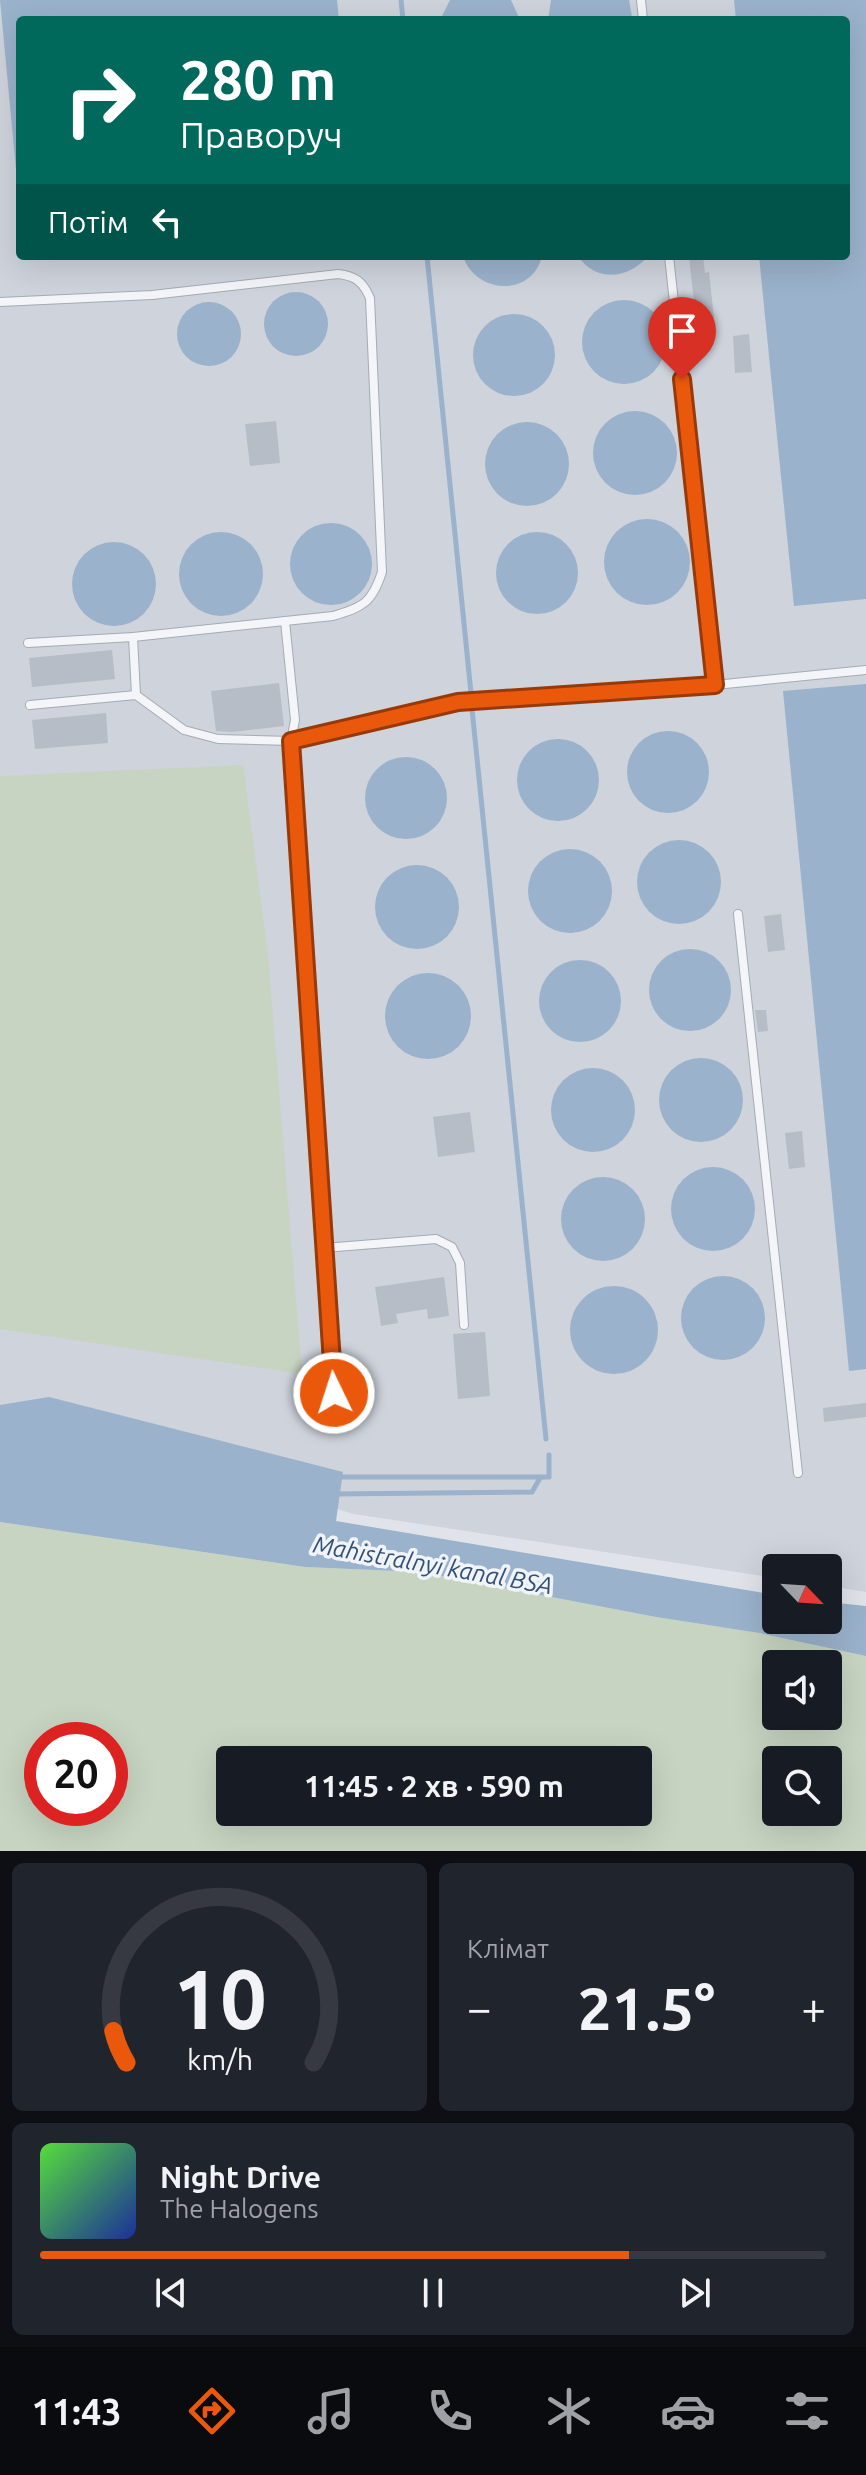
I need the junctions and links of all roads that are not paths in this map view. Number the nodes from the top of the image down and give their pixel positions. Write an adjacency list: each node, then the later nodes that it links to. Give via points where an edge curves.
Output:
1 (669, 260): 7 (lane)
2 (0, 302): 3 (lane, via 152,295 338,274 364,284 370,298 382,572 375,593 357,609)
3 (285, 621): 4 (lane); 10 (lane, via 295,720)
4 (133, 637): 5 (lane); 8 (lane)
5 (28, 643)
6 (866, 670): 7 (lane)
7 (715, 685): 10 (lane, via 458,702)
8 (136, 695): 9 (lane); 10 (lane, via 184,730 218,739)
9 (30, 705)
10 (291, 741): 12 (lane)
11 (738, 914): 15 (lane)
12 (324, 1248): 13 (lane, via 436,1239 452,1247 460,1263); 14 (lane)
13 (464, 1325)
14 (334, 1393)
15 (798, 1473)

